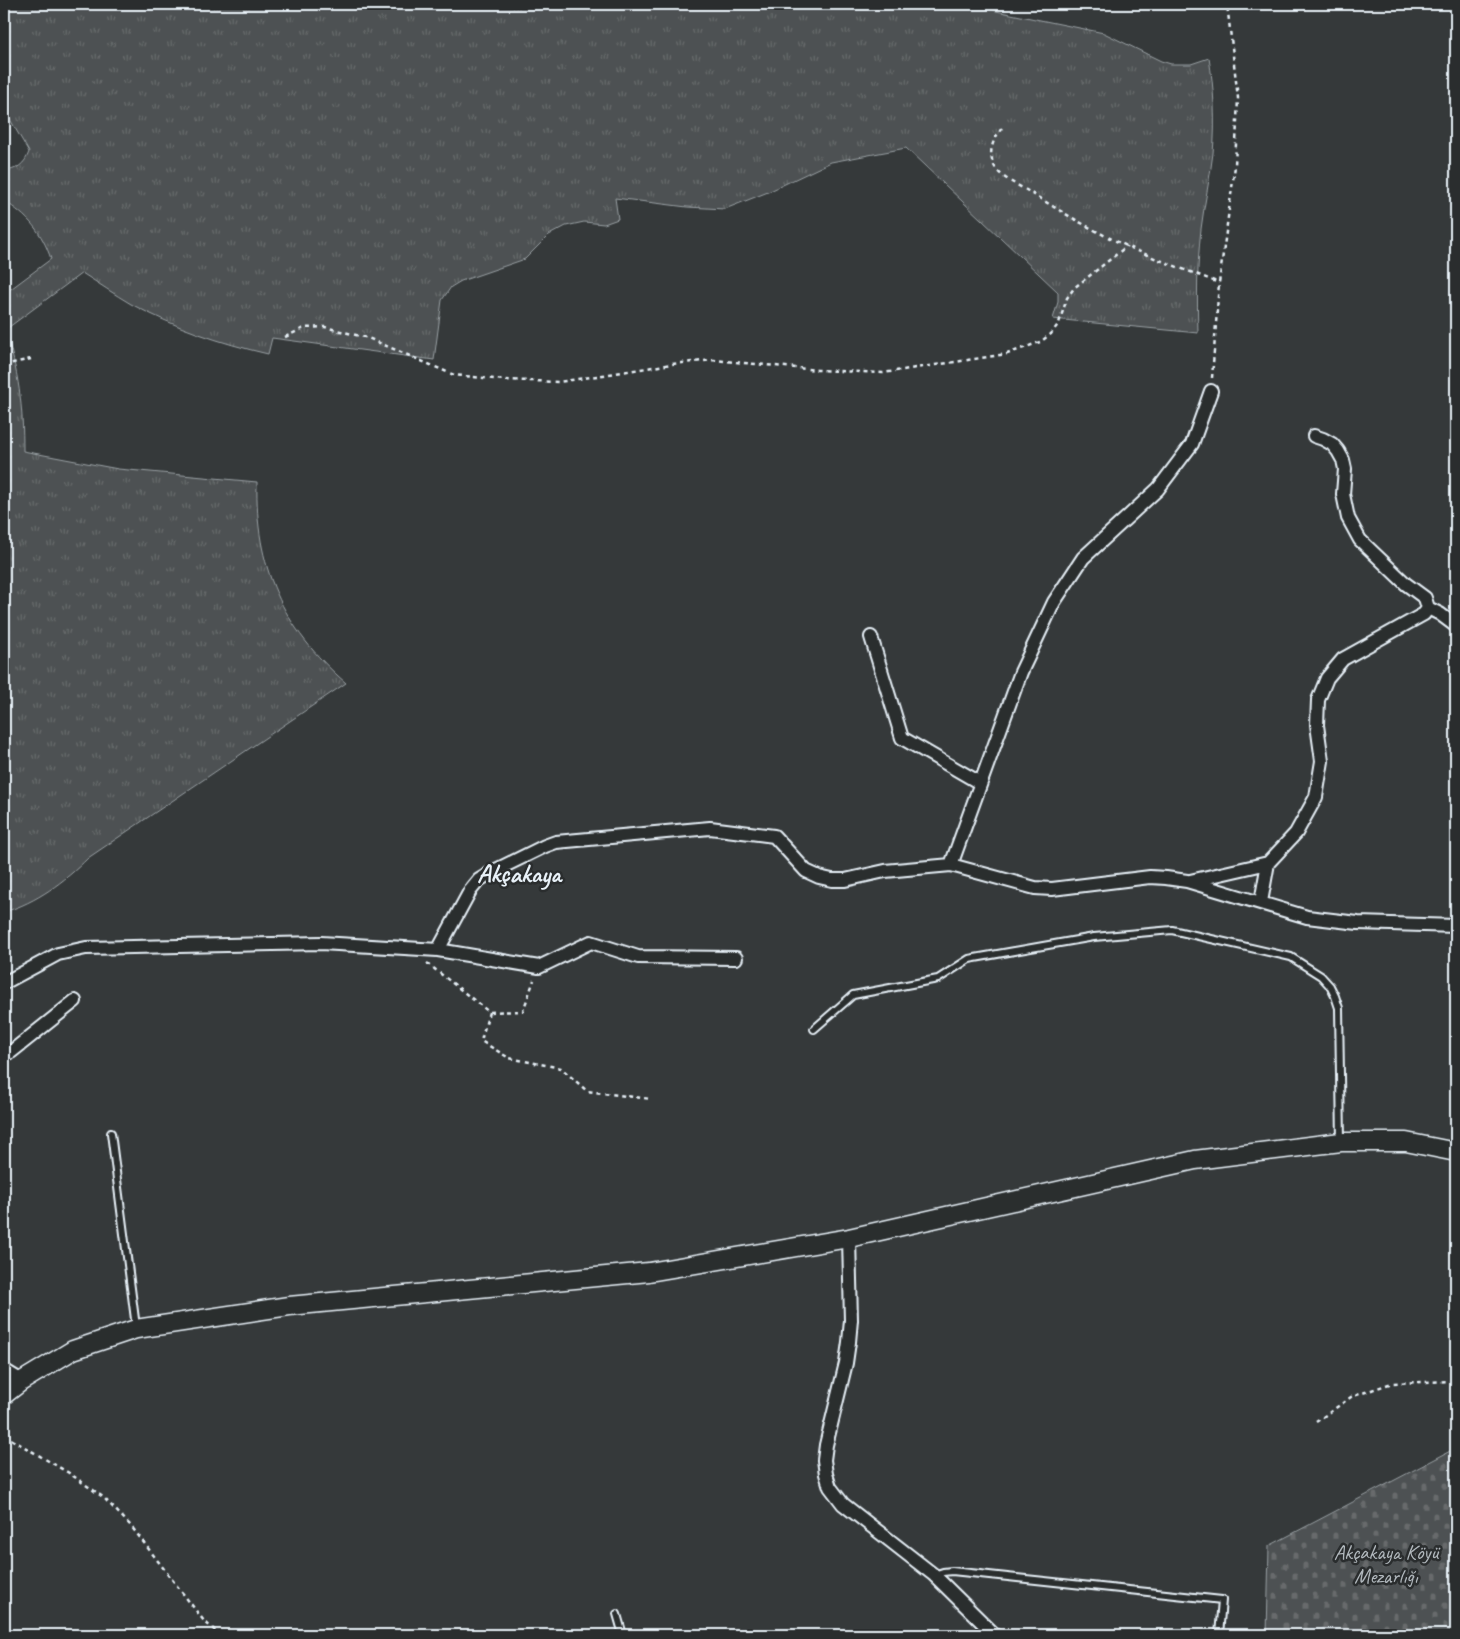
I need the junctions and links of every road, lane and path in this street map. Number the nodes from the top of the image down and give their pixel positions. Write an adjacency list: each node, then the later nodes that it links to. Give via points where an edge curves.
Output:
1 (1227, 4): 4 (path, via 1238,98 1235,166)
2 (1002, 128): 3 (path, via 992,146 991,156 1003,176 1070,217)
3 (1127, 246): 4 (path); 5 (path, via 1074,288 1059,323 1040,342 1007,354 883,373 714,360 559,382 504,380 454,375 368,338 325,326 304,328)
4 (1219, 283): 8 (path)
5 (285, 337)
6 (30, 359): 7 (path)
7 (4, 365)
8 (1211, 391): 13 (street, via 1192,444 1158,489 1083,558 1054,602 1021,672)
9 (1314, 436): 10 (street, via 1332,444 1343,460 1343,494 1348,518 1360,540 1406,584 1426,598)
10 (1428, 608): 11 (street); 14 (street, via 1424,614 1343,659 1327,678 1318,700 1317,725 1322,761 1316,797 1296,833)
11 (1456, 626)
12 (871, 637): 13 (street, via 902,738)
13 (980, 783): 15 (street)
14 (1268, 863): 16 (street); 17 (street)
15 (951, 865): 16 (street, via 1035,888 1052,889 1150,877); 20 (street, via 832,880 806,872 774,836 710,828 556,842 479,880)
16 (1187, 881): 17 (street)
17 (1262, 902): 18 (street, via 1307,917 1331,920)
18 (1456, 926)
19 (408, 948): 20 (street); 23 (street, via 321,943 86,948 58,954); 25 (path)
20 (438, 950): 22 (street)
21 (736, 958): 22 (street, via 638,957 591,942)
22 (539, 967): 25 (path, via 523,1011)
23 (4, 983)
24 (75, 1001): 27 (street)
25 (488, 1012): 28 (path, via 481,1041 509,1058 561,1068 587,1091)
26 (814, 1029): 30 (lane, via 852,995 938,979 969,959 1094,937 1172,930 1292,957 1322,976 1330,986 1339,1008)
27 (4, 1055)
28 (651, 1099)
29 (111, 1133): 33 (lane)
30 (1341, 1142): 31 (street, via 1406,1142); 32 (street, via 1195,1160)
31 (1456, 1152)
32 (849, 1238): 33 (street, via 648,1272 289,1306); 40 (street, via 849,1342 826,1445 826,1474 830,1487 843,1504)
33 (136, 1329): 35 (street, via 73,1350)
34 (4, 1370): 35 (street)
35 (22, 1381): 37 (street)
36 (1456, 1381): 38 (path, via 1392,1383 1351,1397)
37 (4, 1395)
38 (1316, 1422)
39 (4, 1435): 42 (path, via 69,1473 107,1501 131,1526 204,1620)
40 (934, 1575): 44 (street); 45 (lane, via 952,1571 1222,1600)
41 (617, 1614): 43 (lane)
42 (220, 1635)
43 (623, 1635)
44 (995, 1635)
45 (1219, 1635)

